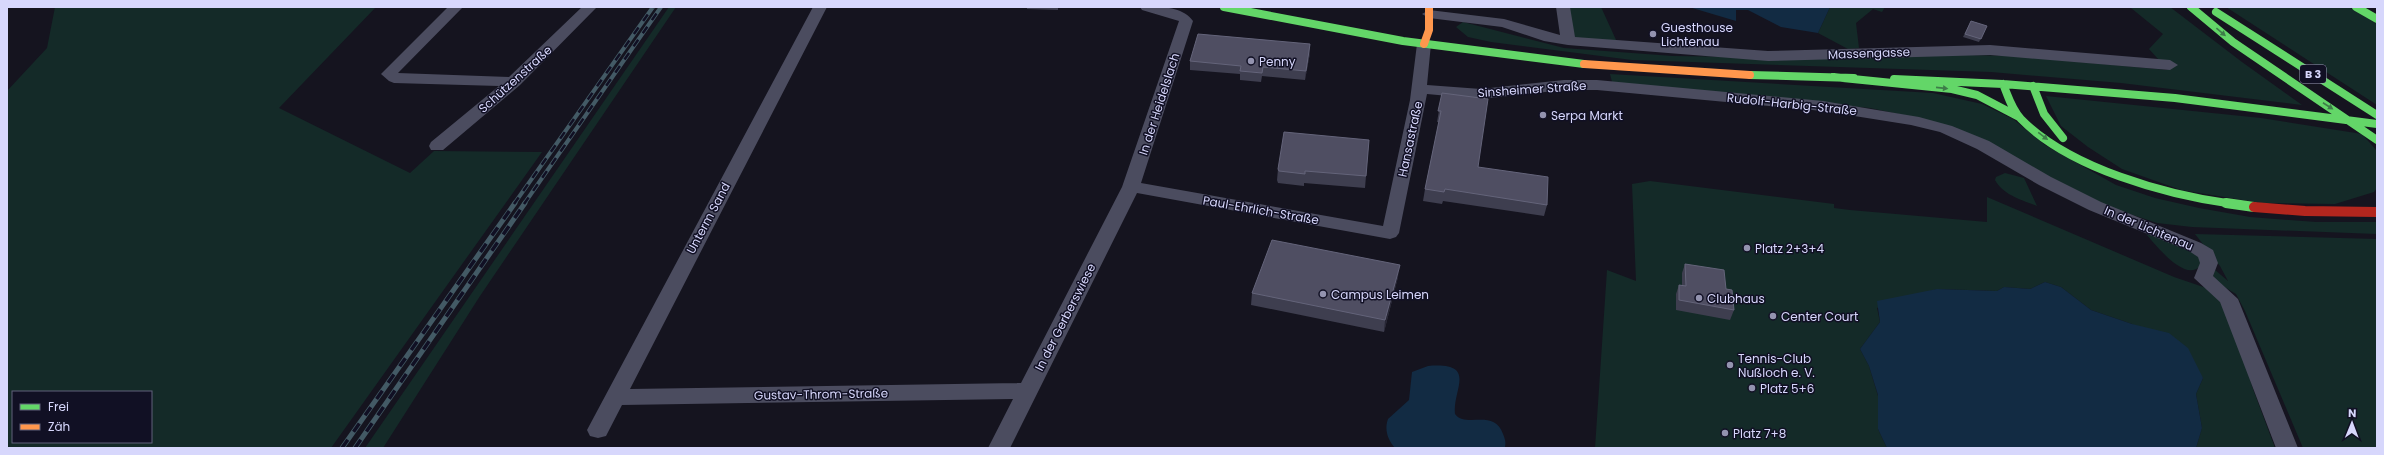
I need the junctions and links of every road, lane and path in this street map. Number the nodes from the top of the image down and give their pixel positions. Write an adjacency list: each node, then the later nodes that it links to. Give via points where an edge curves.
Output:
1 (456, 7): 18 (street, via 389,74 394,78)
2 (590, 7): 18 (street, Schützenstraße)
3 (820, 7): 36 (street, Unterm Sand)
4 (1147, 7): 30 (street, In der Heidelslach, via 1182,16 1186,21)
5 (1224, 7): 15 (main road)
6 (1563, 7): 14 (street)
7 (2192, 7): 26 (main road, one-way to 26, via 2233,42)
8 (2208, 7): 13 (main road, B 3)
9 (2217, 7): 13 (main road)
10 (2356, 7): 12 (main road)
11 (1429, 10): 14 (street, Massengasse, via 1504,23 1549,38); 15 (main road, via 1429,30)
12 (2377, 19)
13 (2248, 33): 23 (main road, B 3)
14 (1568, 41): 16 (street, Massengasse, via 1772,56 1990,50)
15 (1424, 44): 17 (main road, via 1593,65 1669,71); 22 (street, Hansastraße)
16 (2170, 64)
17 (1833, 77): 19 (main road); 24 (main road, one-way to 24, via 1952,89 1999,104)
18 (514, 82): 28 (street, Schützenstraße)
19 (2003, 84): 21 (main road); 24 (main road)
20 (1597, 85): 22 (street, Sinsheimer Straße, via 1564,85 1481,94); 27 (street, Rudolf-Harbig-Straße, via 1870,112 1946,129)
21 (2033, 86): 25 (main road, via 2175,98); 29 (main road, via 2044,120 2054,131)
22 (1420, 88): 34 (street, Hansastraße)
23 (2377, 115)
24 (2021, 118): 29 (main road, one-way to 29, via 2074,156)
25 (2377, 124)
26 (2377, 140)
27 (1983, 145): 39 (street, In der Lichtenau, via 2079,198 2206,254 2210,263 2203,278 2228,299)
28 (437, 146)
29 (2104, 168): 32 (main road, via 2157,189 2220,204 2278,211)
30 (1131, 186): 34 (street, Paul-Ehrlich-Straße); 35 (street, In der Gerberswiese)
31 (2377, 203): 32 (main road)
32 (2326, 212): 33 (main road)
33 (2377, 212)
34 (1390, 233)
35 (1028, 391): 36 (street, Gustav-Throm-Straße); 38 (street, In der Gerberswiese)
36 (615, 397): 37 (street, Unterm Sand)
37 (598, 430)
38 (999, 448)
39 (2287, 448)

